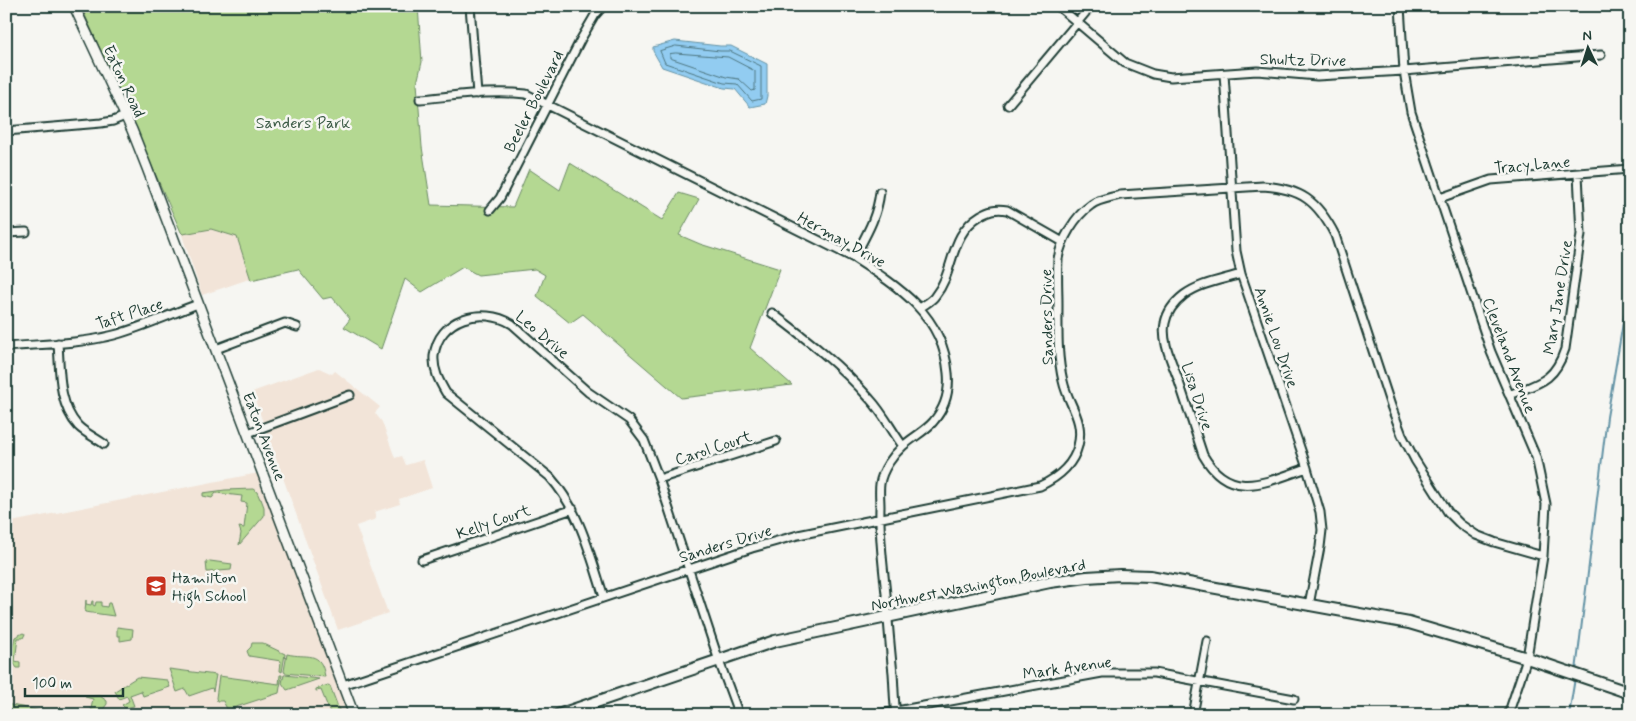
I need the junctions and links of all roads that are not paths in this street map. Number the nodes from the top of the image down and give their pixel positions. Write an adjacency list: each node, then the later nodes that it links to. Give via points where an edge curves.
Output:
1 (74, 6): 15 (street, Eaton Road)
2 (470, 6): 11 (street)
3 (603, 6): 13 (street, Beeler Boulevard, via 581,39)
4 (1058, 6): 7 (street, Shultz Drive)
5 (1091, 6): 7 (street)
6 (1400, 6): 9 (street, Cleveland Avenue)
7 (1077, 23): 10 (street, Shultz Drive, via 1125,63 1140,70 1171,77); 14 (street)
8 (1601, 55): 9 (street, Shultz Drive)
9 (1404, 71): 10 (street, Shultz Drive, via 1317,76 1257,71); 22 (street, Cleveland Avenue, via 1411,112)
10 (1224, 74): 20 (street, Annie Lou Drive)
11 (477, 94): 12 (street, Hermay Drive); 13 (street, Hermay Drive, via 526,94)
12 (420, 99)
13 (547, 104): 23 (street, Beeler Boulevard, via 500,198); 27 (street, Hermay Drive)
14 (1008, 105)
15 (124, 116): 16 (street, via 101,123); 17 (street, Eaton Road)
16 (6, 131)
17 (147, 168): 29 (street, Eaton Avenue)
18 (1630, 169): 19 (street, Tracy Lane)
19 (1578, 174): 22 (street, Tracy Lane, via 1491,180); 37 (street, Mary Jane Drive, via 1581,234 1561,362 1543,382)
20 (1232, 187): 26 (street, Sanders Drive, via 1103,200 1080,214); 28 (street, Annie Lou Drive, via 1234,237); 46 (street, Sanders Drive, via 1283,187 1301,194 1326,218 1402,436 1414,460 1448,512 1460,524 1494,542)
21 (880, 192): 27 (street, via 878,210)
22 (1440, 198): 37 (street, Cleveland Avenue, via 1491,352)
23 (490, 210)
24 (26, 232): 25 (street)
25 (6, 233)
26 (1063, 242): 30 (street, via 1007,210 989,211 967,226 935,297); 45 (street, Sanders Drive, via 1058,259 1058,345 1063,384 1079,419 1078,447 1072,460 1053,480 1040,486)
27 (854, 258): 30 (street, Hermay Drive)
28 (1241, 274): 42 (street, Annie Lou Drive); 42 (street, Lisa Drive, via 1185,294 1169,311 1165,322 1164,336 1203,455 1218,476 1247,485 1264,483)
29 (198, 304): 33 (street, Taft Place, via 116,334); 35 (street, Eaton Avenue)
30 (920, 308): 41 (street, Hermay Drive, via 938,333 945,352 949,382 943,409 933,422)
31 (772, 313): 41 (street, via 821,350 846,374 871,400)
32 (297, 327): 35 (street, via 285,323)
33 (58, 343): 34 (street, Taft Place); 40 (street, via 64,400 79,426)
34 (6, 347)
35 (216, 349): 38 (street, Eaton Avenue)
36 (350, 395): 38 (street)
37 (1509, 395): 46 (street, Cleveland Avenue, via 1536,457 1546,504)
38 (248, 433): 56 (street, Eaton Avenue)
39 (776, 441): 43 (street, Carol Court)
40 (104, 444)
41 (903, 446): 45 (street, Hermay Drive, via 882,474)
42 (1307, 468): 50 (street, Annie Lou Drive, via 1322,530)
43 (659, 479): 44 (street, Leo Drive, via 644,440 629,420 588,392 512,324 490,315 463,318 447,329 438,342 434,355 438,380 456,402 550,477); 48 (street, Leo Drive)
44 (573, 509): 47 (street, Kelly Court); 49 (street, Leo Drive)
45 (880, 519): 48 (street, Sanders Drive, via 798,535); 51 (street, Hermay Drive)
46 (1543, 556): 53 (street, Cleveland Avenue)
47 (422, 560)
48 (688, 568): 49 (street, Sanders Drive); 54 (street, Leo Drive)
49 (604, 597): 56 (street, Sanders Drive)
50 (1309, 604): 51 (main road, Northwest Washington Boulevard, via 1150,576 1120,575 1050,582); 53 (main road, Northwest Washington Boulevard, via 1409,623)
51 (888, 618): 54 (main road, Northwest Washington Boulevard, via 774,641); 59 (street, Hermay Drive)
52 (1207, 641): 55 (street)
53 (1528, 658): 57 (main road, Northwest Washington Boulevard); 65 (street, Cleveland Avenue)
54 (719, 661): 61 (main road, Northwest Washington Boulevard); 62 (street, Leo Drive)
55 (1200, 681): 58 (street, Mark Avenue); 59 (street, Mark Avenue, via 1154,673 1102,672); 64 (street)
56 (343, 685): 60 (street, Eaton Avenue)
57 (1630, 693)
58 (1294, 699)
59 (896, 712): 63 (street, Mark Avenue)
60 (354, 715)
61 (558, 715)
62 (739, 715)
63 (875, 715)
64 (1193, 715)
65 (1508, 715)

